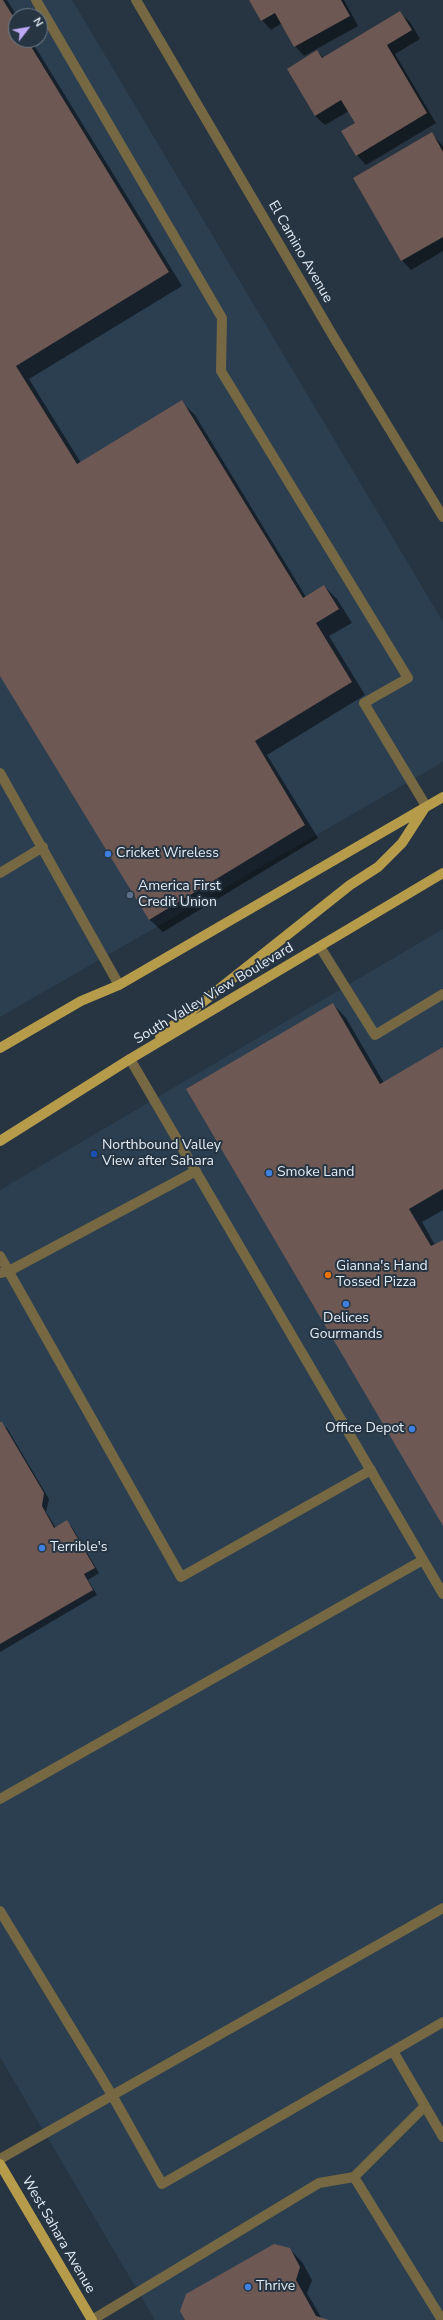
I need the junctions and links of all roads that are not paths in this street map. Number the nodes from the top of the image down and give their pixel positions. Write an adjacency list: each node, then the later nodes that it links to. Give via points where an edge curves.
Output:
1 (36, 0): 6 (street, via 222,318 221,370 408,678 364,703)
2 (136, 0): 3 (street, El Camino Avenue, via 336,341)
3 (443, 517)
4 (0, 773): 7 (street)
5 (443, 797): 6 (main road)
6 (426, 806): 11 (main road); 14 (main road, via 402,843 378,867 350,885)
7 (43, 847): 8 (street); 11 (street)
8 (0, 872)
9 (443, 873): 10 (main road, South Valley View Boulevard)
10 (320, 947): 12 (street, via 375,1035); 14 (main road, South Valley View Boulevard)
11 (119, 986): 13 (main road, via 81,1001)
12 (443, 994)
13 (0, 1048)
14 (130, 1059): 15 (main road, South Valley View Boulevard); 16 (street)
15 (0, 1141)
16 (196, 1171): 18 (street); 19 (street)
17 (0, 1256): 18 (street)
18 (4, 1272): 19 (street, via 181,1577)
19 (371, 1470): 20 (street)
20 (423, 1560): 21 (street); 22 (street)
21 (443, 1594)
22 (0, 1799)
23 (443, 1908): 27 (street)
24 (0, 1911): 27 (street)
25 (443, 2022): 26 (street)
26 (393, 2051): 27 (street, via 162,2184); 28 (street)
27 (112, 2095): 30 (street)
28 (425, 2106): 29 (street); 32 (street)
29 (443, 2137)
30 (0, 2159)
31 (0, 2164): 33 (main road, West Sahara Avenue)
32 (354, 2177): 33 (street, via 319,2183); 34 (street)
33 (92, 2320)
34 (442, 2320)

